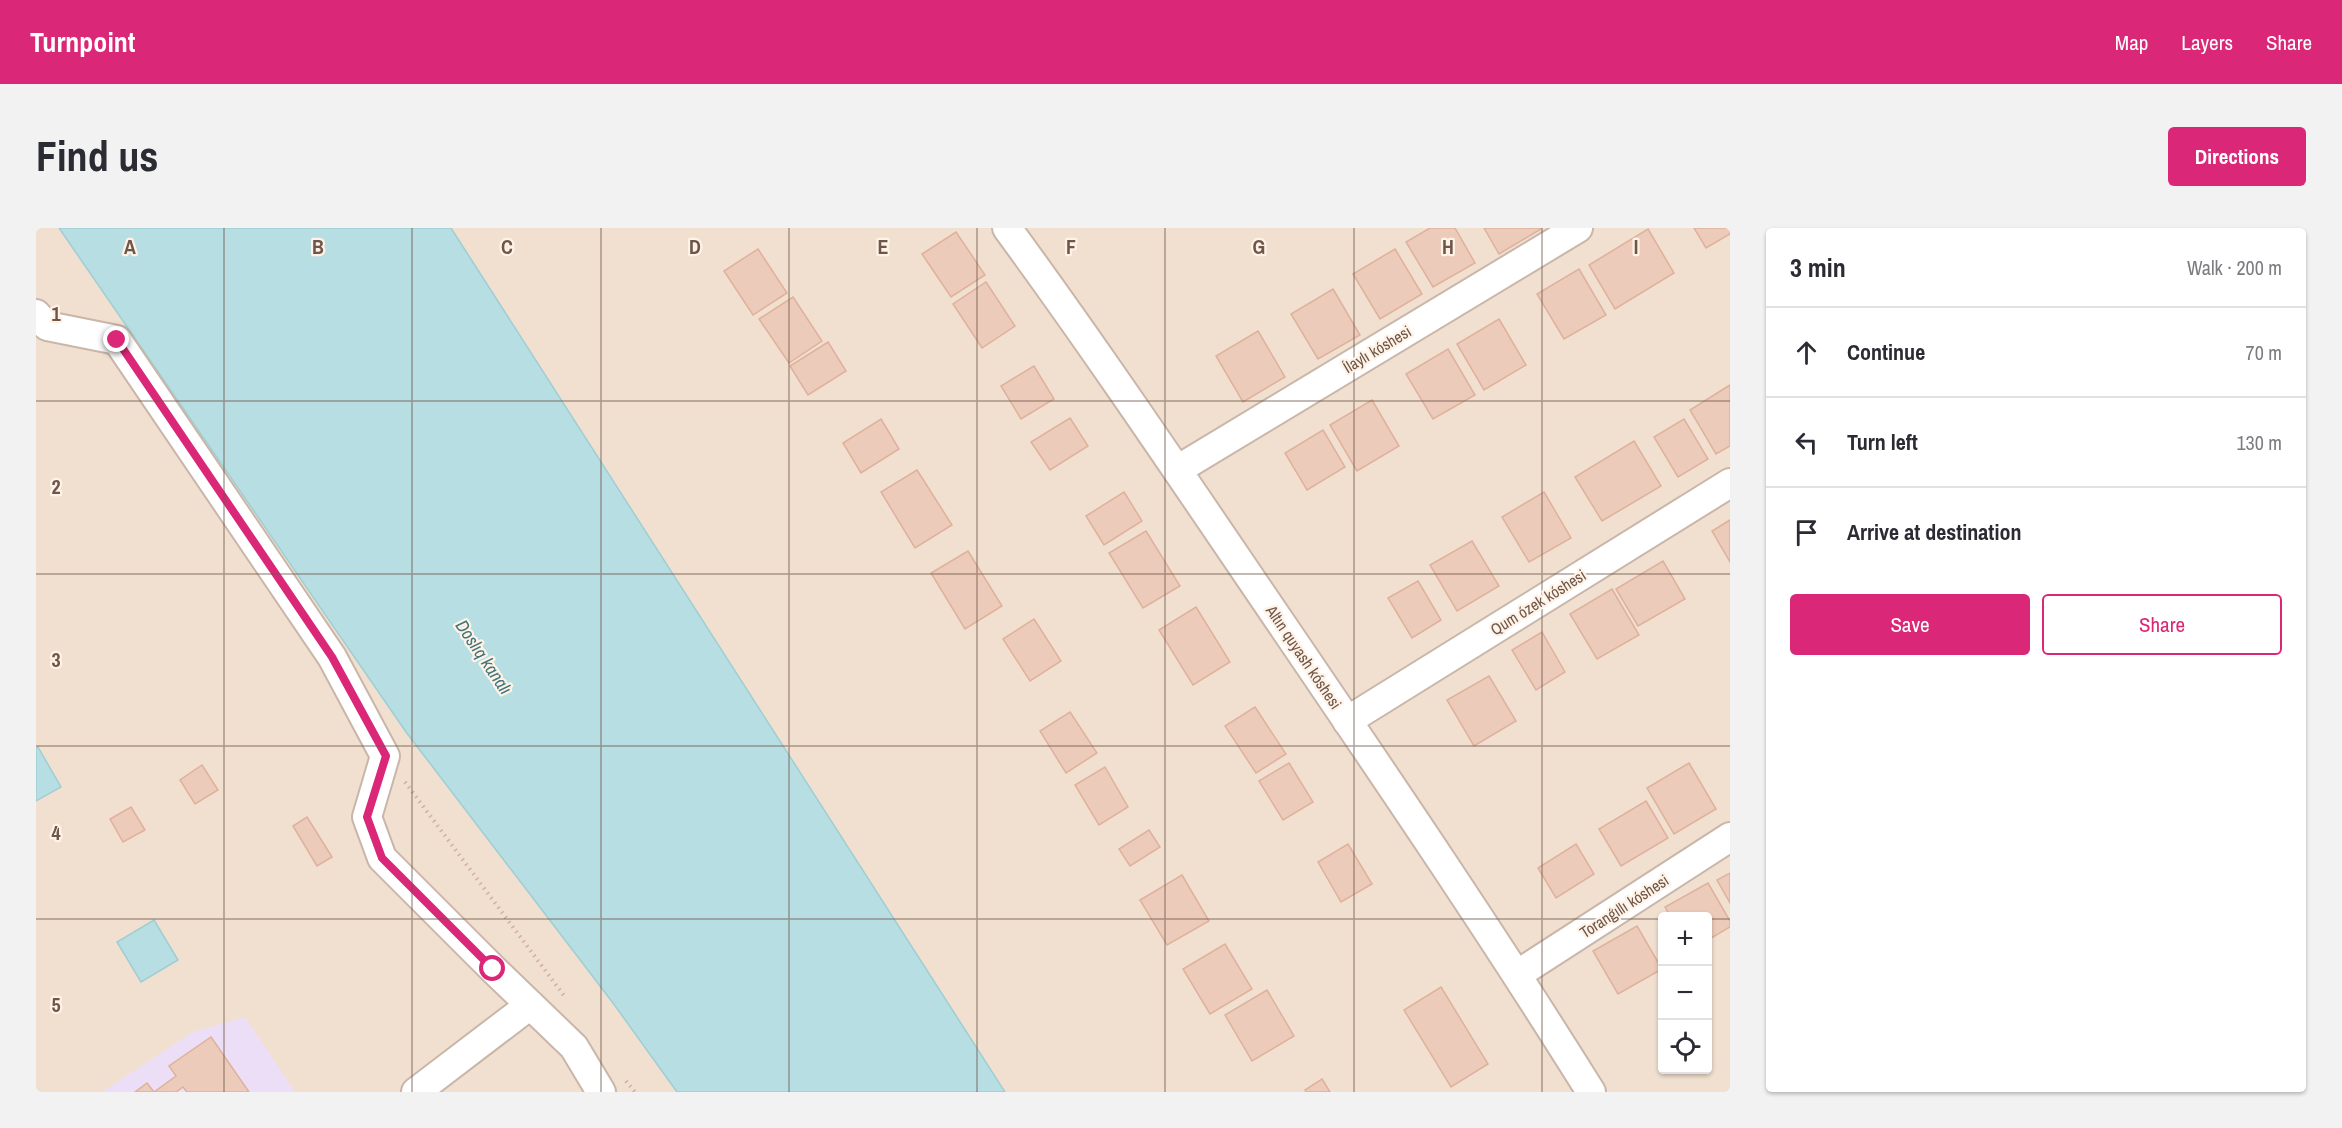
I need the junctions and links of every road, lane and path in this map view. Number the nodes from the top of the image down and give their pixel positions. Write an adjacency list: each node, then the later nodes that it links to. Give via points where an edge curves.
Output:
1 (1578, 228): 4 (street, Ílaylı kóshesi)
2 (1019, 232): 4 (street, Altın quyash kóshesi)
3 (36, 314): 7 (street, via 47,326 117,340 332,657)
4 (1177, 470): 6 (street, Altın quyash kóshesi)
5 (1730, 483): 6 (street, Qum ózek kóshesi)
6 (1347, 720): 9 (street, Altın quyash kóshesi)
7 (386, 756): 10 (path); 11 (street, via 367,817 382,858)
8 (1730, 837): 9 (street, Toranǵıllı kóshesi)
9 (1518, 974): 15 (street, Altın quyash kóshesi)
10 (565, 998)
11 (530, 1005): 12 (street); 13 (street)
12 (611, 1083): 14 (path)
13 (416, 1092)
14 (635, 1092)
15 (1591, 1092)

